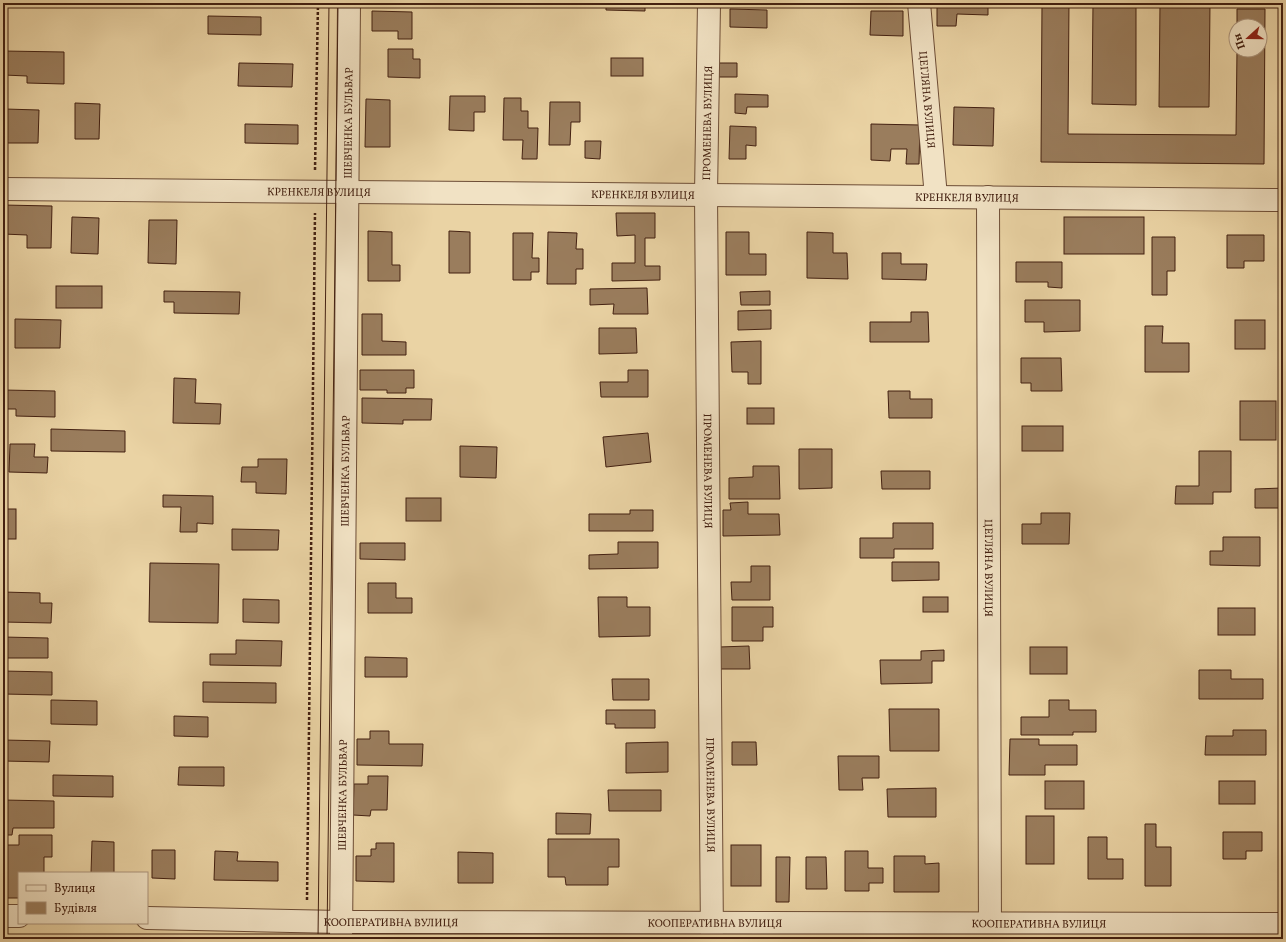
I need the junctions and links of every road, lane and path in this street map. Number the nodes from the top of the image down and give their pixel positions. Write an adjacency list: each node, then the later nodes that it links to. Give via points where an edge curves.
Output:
1 (318, 3): 6 (path)
2 (349, 3): 7 (street, ШЕВЧЕНКА БУЛЬВАР)
3 (710, 3): 8 (street, ПРОМЕНЕВА ВУЛИЦЯ)
4 (919, 3): 9 (street, ЦЕГЛЯНА ВУЛИЦЯ)
5 (3, 189): 6 (street, КРЕНКЕЛЯ ВУЛИЦЯ)
6 (315, 191): 7 (street, КРЕНКЕЛЯ ВУЛИЦЯ); 15 (path)
7 (347, 191): 8 (street, КРЕНКЕЛЯ ВУЛИЦЯ); 17 (street, ШЕВЧЕНКА БУЛЬВАР)
8 (706, 194): 9 (street, КРЕНКЕЛЯ ВУЛИЦЯ); 18 (street, ПРОМЕНЕВА ВУЛИЦЯ)
9 (936, 197): 10 (street, КРЕНКЕЛЯ ВУЛИЦЯ)
10 (988, 197): 11 (street, КРЕНКЕЛЯ ВУЛИЦЯ); 19 (street, ЦЕГЛЯНА ВУЛИЦЯ)
11 (1283, 200)
12 (3, 916): 13 (street)
13 (18, 916)
14 (148, 918): 15 (street, КООПЕРАТИВНА ВУЛИЦЯ)
15 (307, 921): 17 (street, КООПЕРАТИВНА ВУЛИЦЯ)
16 (1283, 924): 19 (street, КООПЕРАТИВНА ВУЛИЦЯ)
17 (341, 930): 18 (street, КООПЕРАТИВНА ВУЛИЦЯ)
18 (712, 931): 19 (street, КООПЕРАТИВНА ВУЛИЦЯ)
19 (990, 931)

